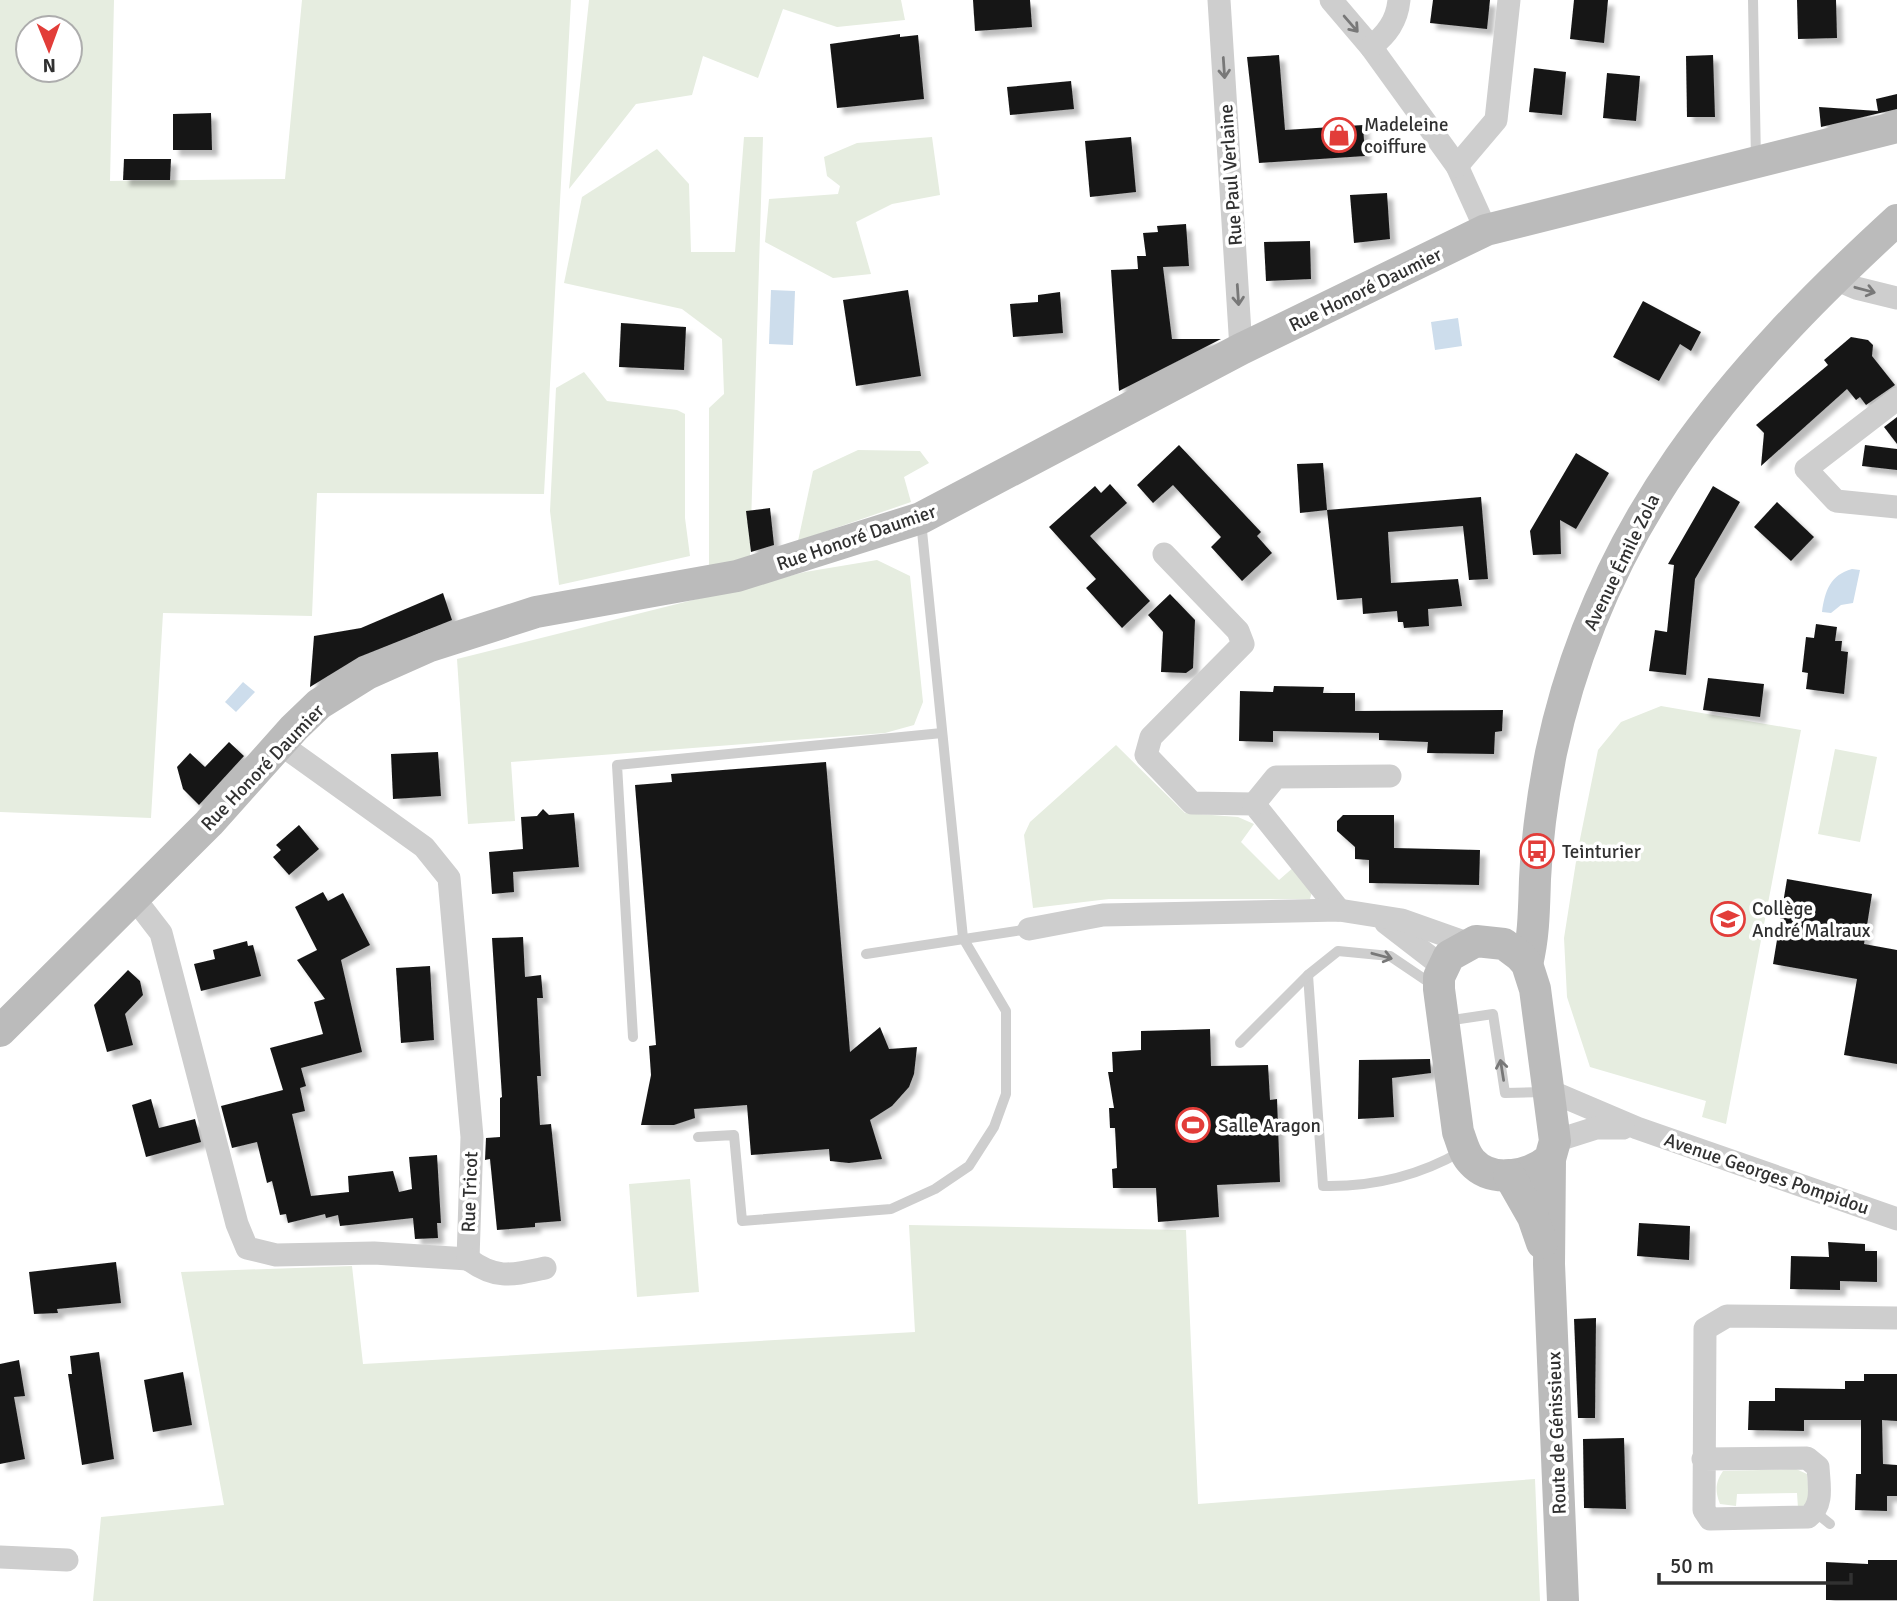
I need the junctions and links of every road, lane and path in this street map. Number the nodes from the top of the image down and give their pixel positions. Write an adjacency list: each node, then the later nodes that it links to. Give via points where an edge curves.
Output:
1 (1219, 0): 14 (street, Rue Paul Verlaine, one-way to 14)
2 (1331, 0): 6 (street, one-way to 6)
3 (1399, 0): 6 (street, via 1398,15)
4 (1509, 0): 9 (street, via 1496,120)
5 (1753, 0): 8 (lane)
6 (1371, 47): 9 (street)
7 (1891, 130): 8 (street, Rue Honoré Daumier)
8 (1756, 163): 11 (street, Rue Honoré Daumier)
9 (1457, 166): 11 (street)
10 (1897, 220): 12 (street, Avenue Émile Zola)
11 (1486, 230): 14 (street, Rue Honoré Daumier)
12 (1833, 278): 13 (street, one-way to 13); 24 (street, Avenue Émile Zola, via 1725,397 1640,516 1591,620 1565,690 1546,789)
13 (1897, 298)
14 (1241, 349): 17 (street, Rue Honoré Daumier)
15 (1897, 399): 16 (street, via 1806,469 1836,501)
16 (1897, 507)
17 (920, 518): 19 (lane); 20 (street, Rue Honoré Daumier, via 737,576 563,606 429,646 367,674 319,704)
18 (1164, 554): 22 (street, via 1238,631 1243,644 1151,737 1146,755 1192,803)
19 (942, 733): 28 (lane); 36 (lane, via 617,765)
20 (279, 743): 23 (street, Rue Honoré Daumier, via 209,823); 45 (street, Rue Tricot, via 424,847 449,878 472,1137)
21 (1390, 776): 22 (street, via 1276,777)
22 (1254, 804): 25 (street)
23 (134, 898): 35 (street, Rue Honoré Daumier); 45 (street, Rue Tricot, via 161,933 247,1248 276,1255 374,1253)
24 (1534, 907): 29 (street, via 1507,933); 31 (street, Route de Génissieux)
25 (1339, 910): 26 (street); 27 (street, via 1102,915)
26 (1377, 918): 29 (street, via 1402,920); 33 (street, via 1398,930)
27 (1029, 929): 28 (lane)
28 (962, 938): 30 (lane); 40 (lane, via 1006,1011 1007,1024 1006,1094 994,1127 969,1166 935,1189 891,1209 742,1222 734,1135)
29 (1479, 943): 31 (street, via 1504,944); 33 (street, via 1449,956)
30 (866, 954)
31 (1527, 964): 38 (street, Route de Génissieux)
32 (1308, 975): 33 (lane, one-way to 33, via 1338,951 1390,956); 37 (lane); 41 (lane, via 1323,1186 1361,1187 1420,1171)
33 (1441, 978): 34 (street)
34 (1443, 1021): 38 (lane, one-way to 34, via 1505,1093 1493,1014); 41 (street)
35 (0, 1031)
36 (633, 1037)
37 (1240, 1043)
38 (1550, 1091): 39 (street, Avenue Georges Pompidou); 42 (street, Route de Génissieux)
39 (1637, 1128): 42 (street, Avenue Georges Pompidou, via 1597,1128); 44 (street, Avenue Georges Pompidou)
40 (698, 1137)
41 (1464, 1150): 43 (street, via 1473,1164 1492,1174)
42 (1552, 1150): 43 (street, via 1529,1172); 46 (street, Route de Génissieux)
43 (1509, 1175): 46 (street, Route de Génissieux, via 1533,1217)
44 (1897, 1219)
45 (468, 1259): 47 (street, via 485,1272 509,1275)
46 (1549, 1264): 52 (street, Route de Génissieux)
47 (545, 1268)
48 (1897, 1318): 49 (street, via 1727,1316 1713,1322 1705,1329)
49 (1703, 1459): 49 (street, via 1704,1510 1710,1519 1822,1518 1818,1467 1807,1458)
50 (0, 1557): 51 (street)
51 (67, 1560)
52 (1563, 1601)

